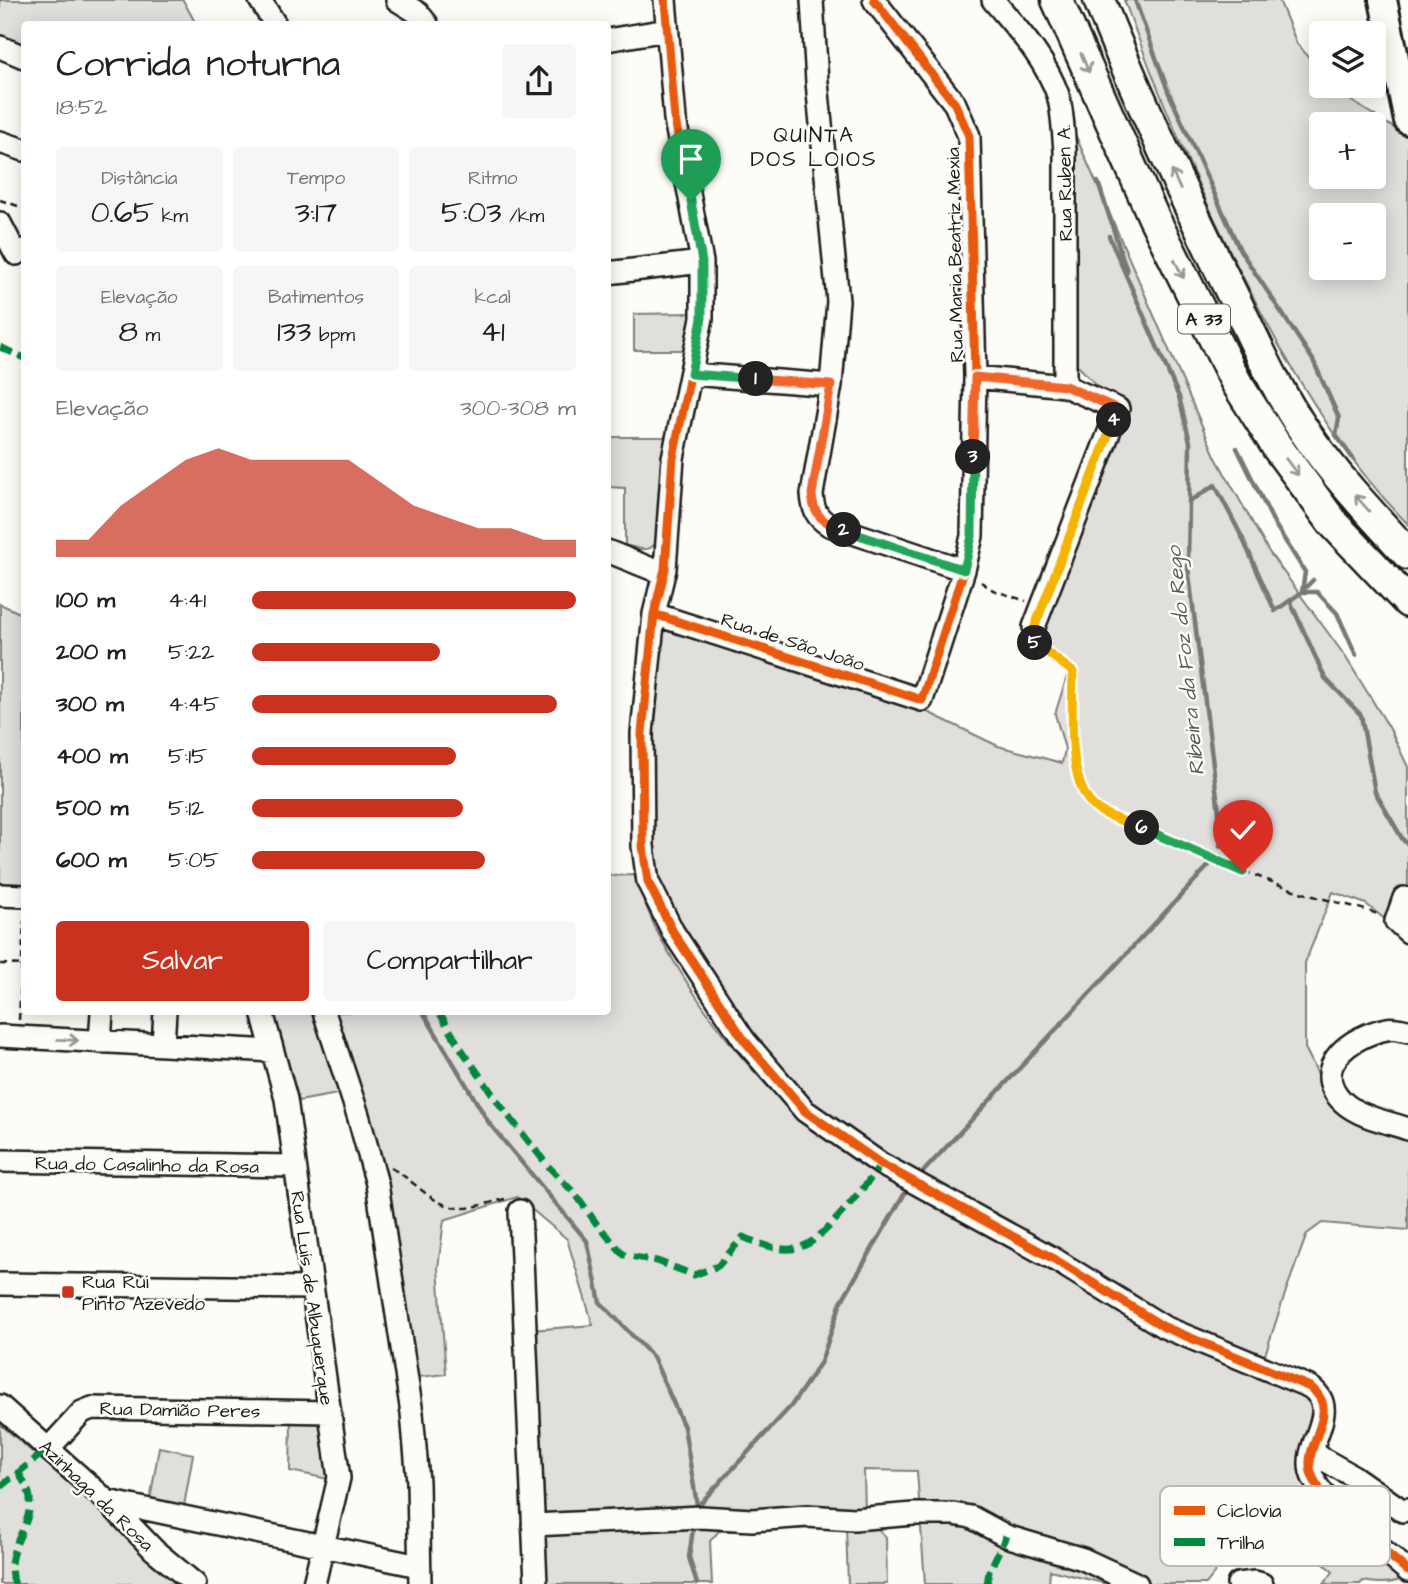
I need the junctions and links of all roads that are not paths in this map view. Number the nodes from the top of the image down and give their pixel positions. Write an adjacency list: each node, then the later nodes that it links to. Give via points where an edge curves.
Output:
1 (260, 0): 10 (street)
2 (397, 0): 11 (street)
3 (665, 0): 12 (street)
4 (812, 0): 25 (street, via 838,301)
5 (874, 0): 24 (street, Rua Maria Beatriz Mexia, via 955,104 969,136)
6 (993, 0): 26 (street, Rua Ruben A., via 1045,67 1062,113)
7 (1057, 0): 31 (highway, A 33, one-way to 31, via 1153,216 1236,382 1333,523)
8 (1099, 0): 28 (highway, A 33, one-way to 8, via 1304,431 1187,204)
9 (1383, 0): 16 (main road)
10 (273, 21)
11 (425, 21)
12 (667, 30): 13 (street); 21 (street, via 675,119)
13 (611, 39)
14 (0, 47): 15 (street)
15 (21, 56)
16 (1408, 121)
17 (0, 142): 18 (street)
18 (21, 149)
19 (0, 223): 20 (street, via 16,254)
20 (21, 252)
21 (702, 262): 22 (street); 23 (street, via 702,318)
22 (611, 273)
23 (691, 374): 25 (street); 30 (street, via 673,458)
24 (975, 377): 26 (street); 29 (street, Rua Maria Beatriz Mexia, via 972,536)
25 (831, 385): 29 (street, via 812,494 819,518)
26 (1065, 386): 33 (street, via 1118,409)
27 (611, 553): 30 (street)
28 (1408, 554)
29 (964, 570): 34 (street, Rua Maria Beatriz Mexia)
30 (664, 574): 32 (street)
31 (1408, 601)
32 (654, 614): 34 (street, Rua de São João); 57 (street, via 642,733 643,846 648,882 673,932 744,1040 805,1111 880,1164 1054,1259 1164,1327 1310,1387 1324,1406)
33 (1034, 627)
34 (922, 700)
35 (0, 895): 36 (street)
36 (21, 896)
37 (1404, 898): 38 (street)
38 (1402, 926)
39 (102, 1015): 45 (street)
40 (165, 1015): 46 (street)
41 (263, 1015): 47 (street, Rua Luís de Albuquerque)
42 (325, 1015): 67 (street, via 377,1184 412,1413)
43 (1408, 1031): 48 (street, via 1390,1028 1345,1046 1331,1070 1337,1096 1345,1104)
44 (9, 1037): 45 (street, one-way to 45)
45 (100, 1042): 46 (street)
46 (163, 1045): 47 (street)
47 (272, 1051): 50 (street, Rua Luís de Albuquerque, via 286,1099)
48 (1408, 1129)
49 (0, 1161): 50 (street, Rua do Casalinho da Rosa)
50 (294, 1166): 53 (street, Rua Luís de Albuquerque)
51 (520, 1211): 63 (street)
52 (0, 1284): 53 (street)
53 (311, 1288): 55 (street, Rua Luís de Albuquerque)
54 (0, 1406): 56 (street, Azinhaga da Rosa)
55 (329, 1412): 56 (street, Rua Damião Peres, via 92,1408 82,1412); 64 (street, Rua Luís de Albuquerque, via 339,1478)
56 (49, 1448): 60 (street, Azinhaga da Rosa)
57 (1312, 1453): 58 (street, via 1310,1470); 59 (street)
58 (1318, 1486)
59 (1367, 1486)
60 (107, 1501): 64 (street); 68 (street, Azinhaga da Rosa)
61 (1390, 1502): 62 (street, via 1403,1511)
62 (1408, 1508)
63 (533, 1525): 70 (street); 71 (street, via 701,1517 854,1519 953,1514 1083,1559)
64 (323, 1545): 67 (street); 69 (street, Rua Luís de Albuquerque)
65 (1390, 1555): 66 (street)
66 (1408, 1571)
67 (419, 1575)
68 (195, 1584)
69 (314, 1584)
70 (536, 1584)
71 (1137, 1584)
72 (1238, 1584): 73 (street)
73 (1262, 1584)

